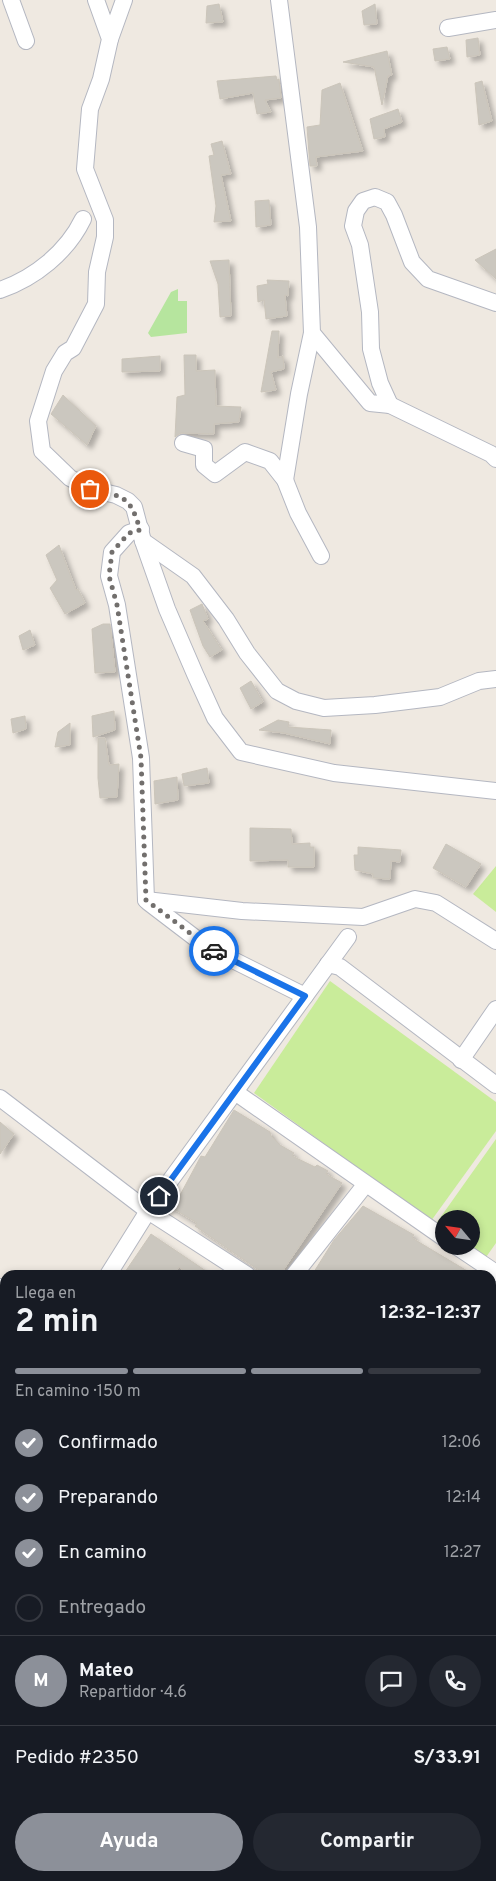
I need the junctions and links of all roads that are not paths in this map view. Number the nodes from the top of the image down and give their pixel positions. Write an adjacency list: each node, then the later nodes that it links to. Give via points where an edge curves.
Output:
1 (11, 0): 8 (street)
2 (96, 0): 7 (street)
3 (124, 0): 7 (street)
4 (279, 0): 12 (street, via 308,227)
5 (496, 20): 6 (street)
6 (448, 28)
7 (110, 39): 17 (street, via 90,109 84,169 105,220 96,304 73,348 65,353 54,371 38,421 42,452 70,478 90,489 128,501 134,508)
8 (26, 41)
9 (83, 219): 10 (street, via 56,256 20,283)
10 (0, 290)
11 (496, 303): 13 (street, via 466,290 428,280 412,262 387,202 375,197 363,201 356,211 353,226 360,245 370,312 371,349)
12 (312, 333): 13 (street, via 370,403); 16 (street)
13 (390, 405): 15 (street)
14 (182, 443): 16 (street, via 204,449 204,466 215,474 245,452 270,461)
15 (496, 459)
16 (285, 480): 18 (street)
17 (137, 535): 19 (street, via 193,576 278,691 296,701 324,708 375,705 440,697 479,680); 20 (street, via 215,718 241,752 334,773); 21 (street, via 112,552 109,576 117,605 141,758)
18 (321, 556)
19 (496, 679)
20 (496, 791)
21 (146, 900): 23 (street, via 252,912 363,916 415,899 436,903); 25 (street, via 207,948)
22 (348, 937): 24 (street)
23 (496, 942)
24 (328, 964): 25 (street); 27 (street, via 340,967)
25 (305, 996): 29 (street)
26 (496, 1009): 27 (street)
27 (461, 1060): 28 (street)
28 (496, 1085)
29 (236, 1092): 31 (street); 32 (street)
30 (2, 1105): 32 (street)
31 (365, 1185): 33 (street); 38 (street)
32 (148, 1212): 36 (street); 37 (street)
33 (435, 1232)
34 (471, 1255): 35 (street)
35 (490, 1267)
36 (111, 1270)
37 (239, 1270)
38 (298, 1270)

